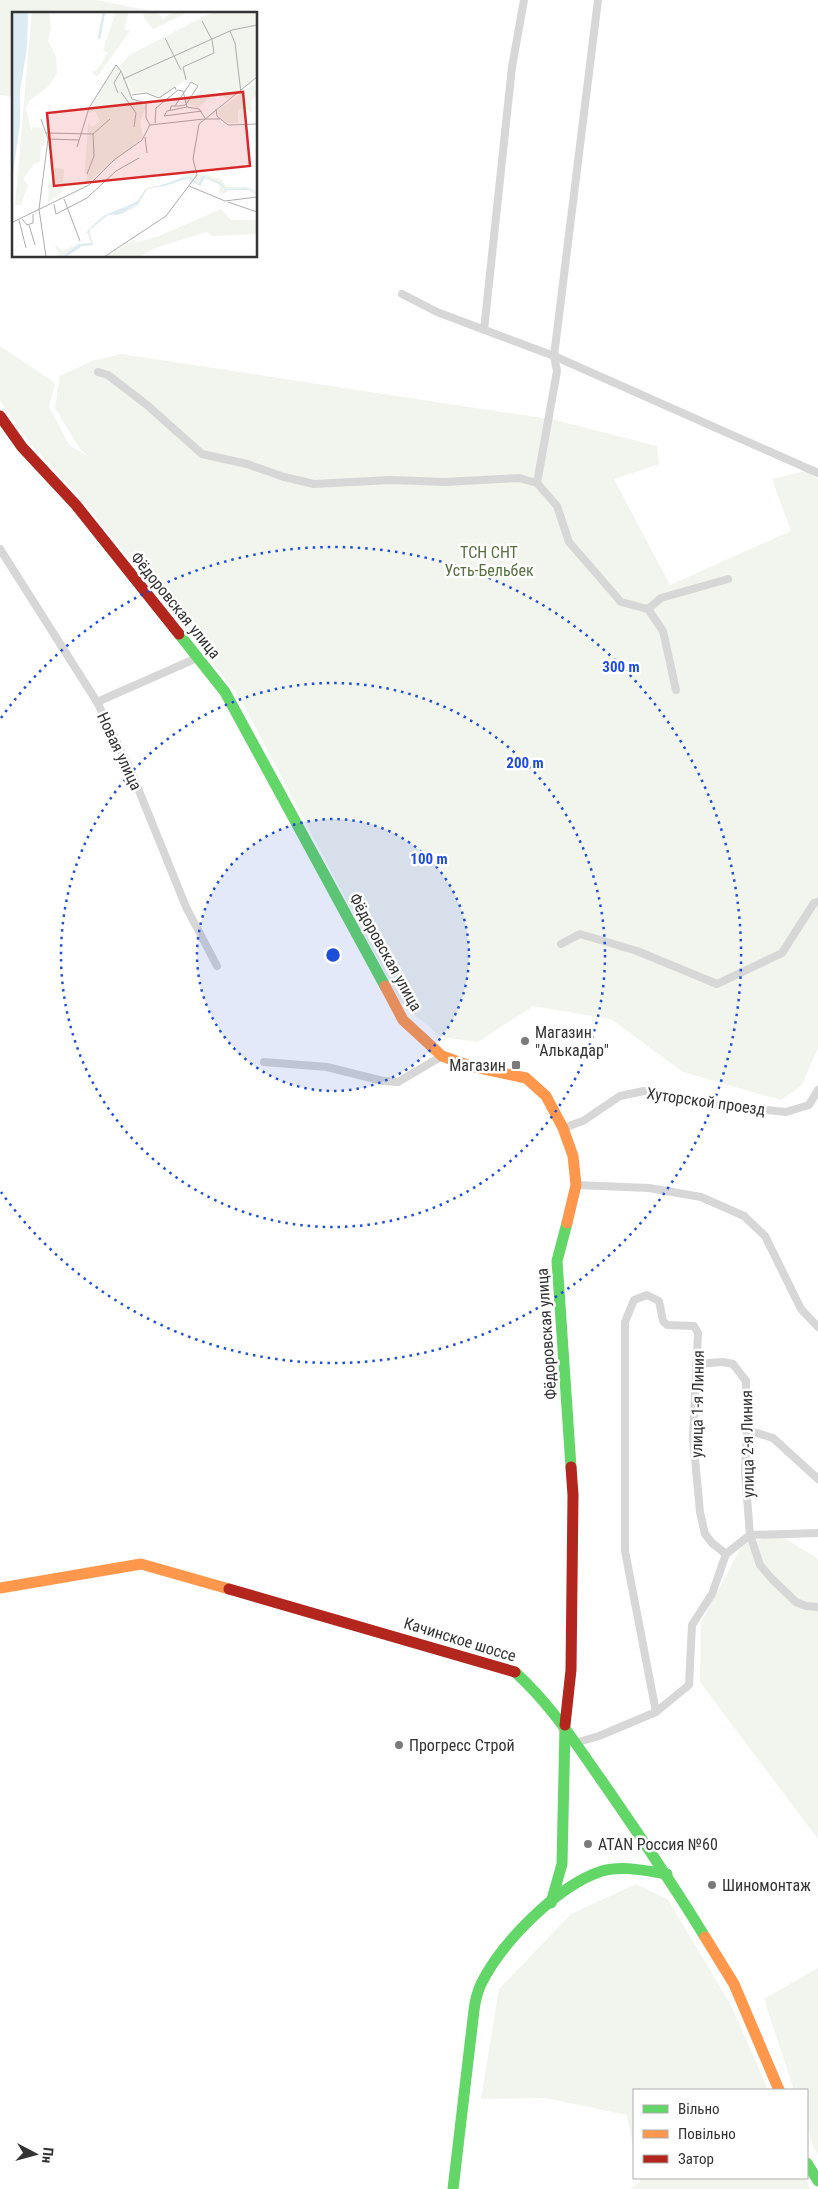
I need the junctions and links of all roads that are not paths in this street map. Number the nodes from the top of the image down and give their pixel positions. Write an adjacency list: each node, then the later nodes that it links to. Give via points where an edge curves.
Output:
1 (524, 0): 4 (street, via 512,67)
2 (598, 0): 5 (street)
3 (402, 294): 4 (street)
4 (484, 330): 5 (street)
5 (554, 356): 8 (street); 9 (street, via 557,371)
6 (98, 372): 9 (street, via 108,375 147,405 202,454 247,464 284,477 314,484 519,478)
7 (0, 416): 13 (main road, Фёдоровская улица, via 22,447 76,505)
8 (818, 473)
9 (537, 484): 12 (street, via 557,506 569,542 621,602)
10 (0, 549): 15 (street, Новая улица)
11 (728, 579): 12 (street, via 661,598)
12 (648, 609): 14 (street, via 663,631)
13 (197, 658): 15 (street); 19 (main road, Фёдоровская улица, via 224,692 403,1020)
14 (676, 690)
15 (97, 702): 18 (street, Новая улица, via 131,771 186,907)
16 (818, 902): 17 (street, via 814,903 782,953 717,984 638,951 580,934)
17 (561, 944)
18 (217, 966)
19 (442, 1056): 20 (street, via 398,1082 327,1068); 22 (main road, Фёдоровская улица, via 470,1066 526,1078 546,1096)
20 (264, 1062)
21 (818, 1090): 22 (street, Хуторской проезд, via 809,1105 786,1112 644,1091 620,1096 583,1121)
22 (563, 1128): 23 (main road, Фёдоровская улица, via 573,1156)
23 (576, 1185): 24 (street, via 649,1188 702,1197 744,1216 765,1236 801,1309); 34 (main road, Фёдоровская улица, via 557,1261 572,1495 571,1670)
24 (818, 1327)
25 (696, 1364): 26 (street, улица 2-я Линия, via 733,1364 746,1381); 30 (street, улица 1-я Линия, via 693,1437 700,1512 705,1534); 33 (street, улица 1-я Линия, via 698,1333 694,1326 667,1325 663,1321 659,1301 647,1295 634,1300 625,1322 625,1551)
26 (747, 1430): 27 (street, via 773,1438); 29 (street, улица 2-я Линия, via 745,1472)
27 (818, 1479)
28 (818, 1533): 29 (street)
29 (750, 1535): 30 (street); 32 (street, улица 2-я Линия, via 760,1565 772,1579 796,1602)
30 (726, 1554): 33 (street, via 712,1594 692,1625 689,1685)
31 (0, 1588): 34 (main road, Качинское шоссе, via 141,1564 514,1671 537,1691)
32 (818, 1606)
33 (656, 1712): 35 (street)
34 (565, 1725): 35 (main road, Качинское шоссе); 37 (main road, Фёдоровская улица, via 562,1864)
35 (575, 1743): 36 (main road, Качинское шоссе)
36 (667, 1874): 37 (main road, via 632,1869 602,1871 581,1881); 38 (main road, Качинское шоссе, via 734,1984)
37 (551, 1903): 41 (main road, via 507,1945 480,1986)
38 (779, 2089)
39 (811, 2165): 40 (main road)
40 (818, 2182)
41 (453, 2189)

